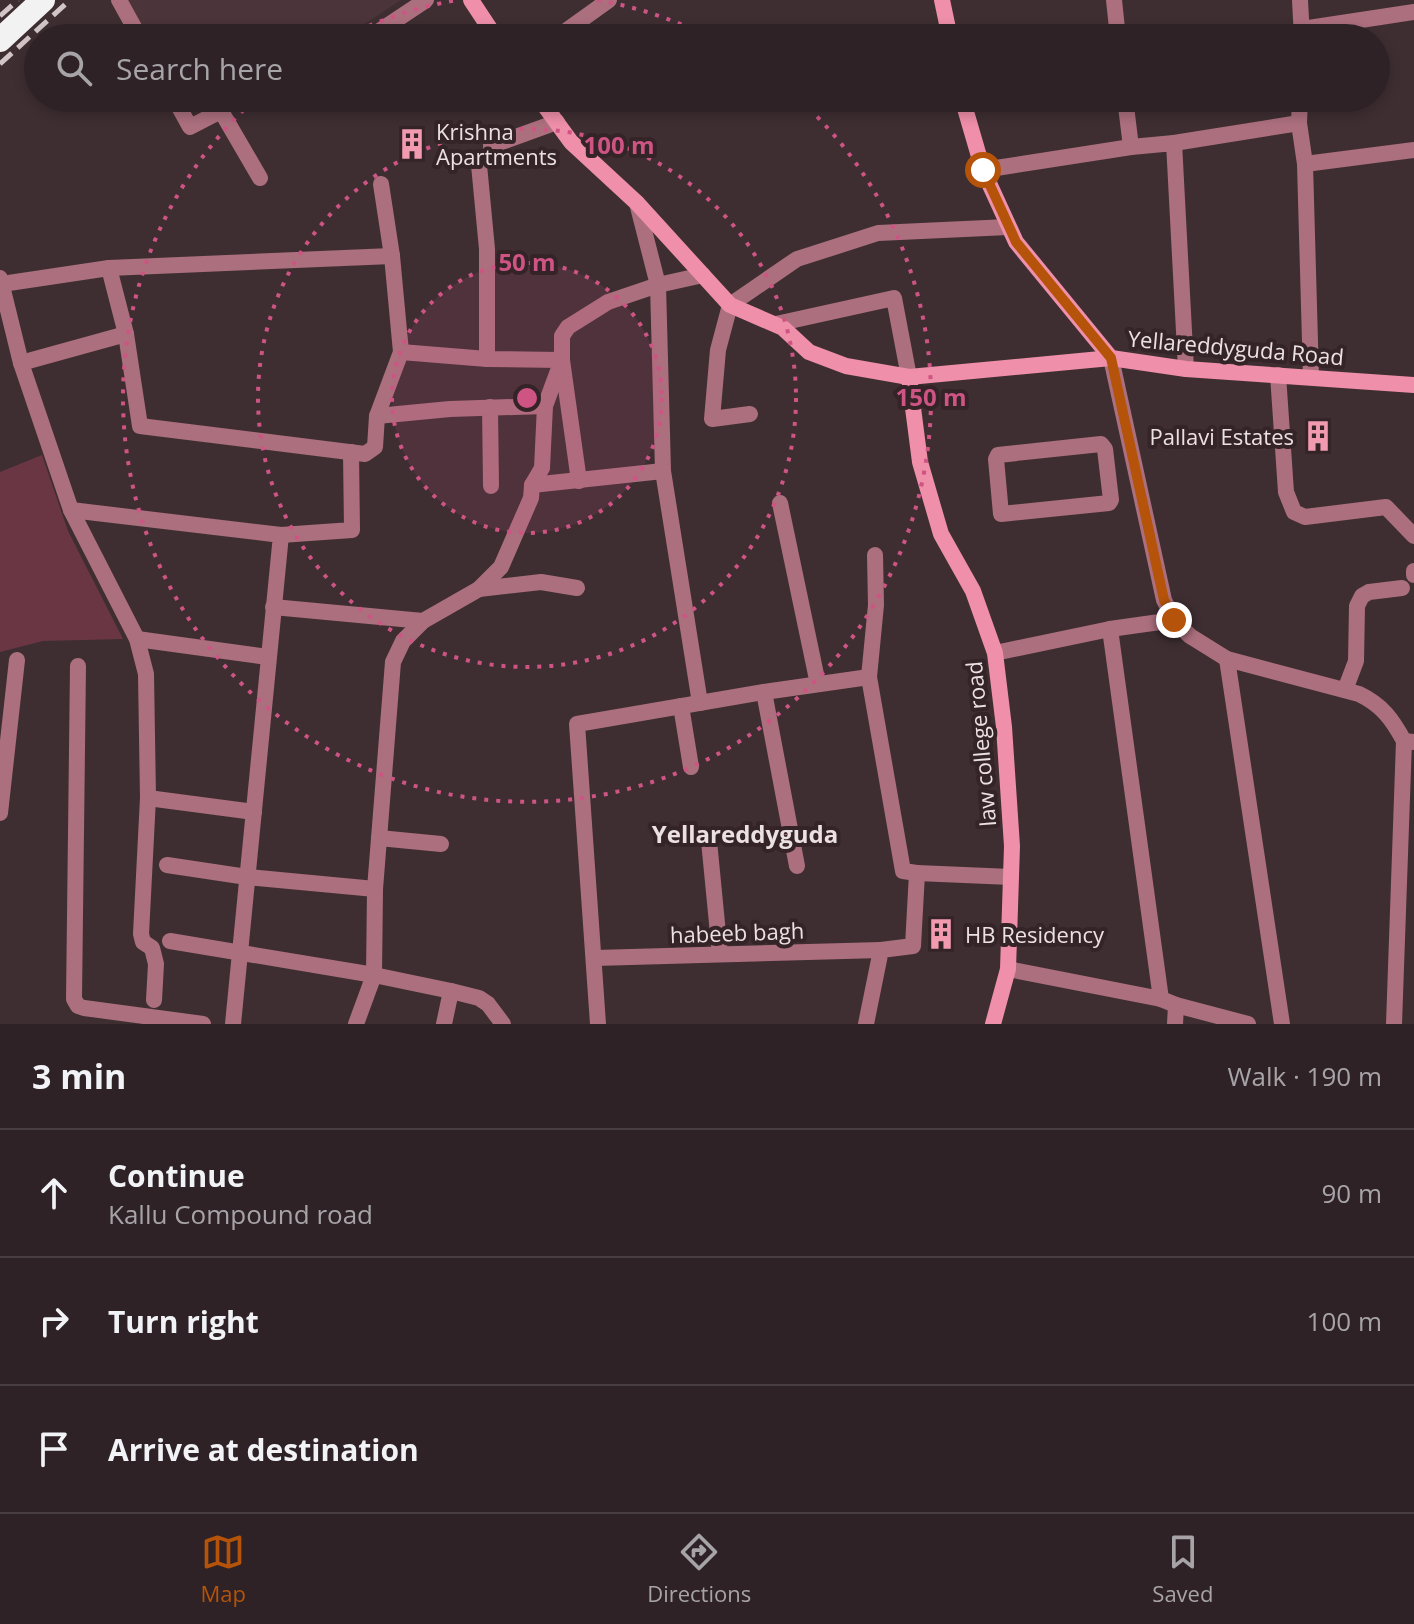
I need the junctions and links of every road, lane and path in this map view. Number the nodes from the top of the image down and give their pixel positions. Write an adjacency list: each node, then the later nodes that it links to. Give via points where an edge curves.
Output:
1 (43, 0): 18 (highway)
2 (119, 0): 10 (street)
3 (426, 0): 11 (street)
4 (471, 0): 12 (street)
5 (609, 0): 13 (street)
6 (942, 0): 14 (street)
7 (1114, 0): 15 (street)
8 (1300, 0): 16 (street)
9 (1414, 12): 17 (street)
10 (132, 24)
11 (390, 24)
12 (487, 24)
13 (576, 24)
14 (947, 24)
15 (1117, 24)
16 (1301, 24)
17 (1353, 24)
18 (0, 40)
19 (182, 112): 20 (street, via 190,127)
20 (219, 112)
21 (222, 112): 35 (street)
22 (550, 112): 26 (street, Yellareddyguda Road)
23 (966, 112): 34 (street)
24 (1127, 112): 30 (street)
25 (1299, 112): 27 (street)
26 (557, 122): 29 (street); 37 (street, Yellareddyguda Road, via 571,142)
27 (1299, 123): 28 (street); 32 (street)
28 (1174, 143): 30 (street); 52 (street)
29 (491, 146)
30 (1131, 147): 34 (street)
31 (1414, 150): 32 (street)
32 (1305, 164): 55 (street)
33 (479, 165): 49 (street, via 487,249)
34 (983, 170): 38 (street)
35 (260, 178)
36 (381, 184): 39 (street)
37 (637, 203): 41 (street, Yellareddyguda Road); 43 (street)
38 (1008, 227): 44 (street, via 878,233 797,259); 48 (street)
39 (392, 256): 40 (street); 47 (street)
40 (109, 268): 42 (street); 46 (street)
41 (703, 275): 43 (street); 44 (street, Yellareddyguda Road)
42 (1, 281): 51 (street)
43 (658, 285): 50 (street, via 608,302 568,327 562,336); 64 (street)
44 (730, 305): 45 (street, Yellareddyguda Road); 59 (street, via 718,350 712,419)
45 (776, 324): 54 (street, Yellareddyguda Road, via 809,352 834,362); 54 (street, via 894,298)
46 (126, 334): 51 (street); 62 (street, via 140,426)
47 (401, 352): 49 (street); 60 (street)
48 (1111, 358): 52 (street, Yellareddyguda Road); 54 (street, Yellareddyguda Road); 61 (street)
49 (487, 359): 50 (street)
50 (562, 360): 57 (street); 66 (street)
51 (21, 363): 71 (street)
52 (1186, 369): 53 (street, Yellareddyguda Road)
53 (1278, 375): 55 (street, Yellareddyguda Road); 73 (street, via 1286,492 1294,512 1305,517 1389,508)
54 (909, 377): 83 (street, law college road, via 920,462 941,534 973,591)
55 (1311, 377): 56 (street, Yellareddyguda Road)
56 (1414, 385)
57 (545, 406): 58 (street); 68 (street, via 542,468)
58 (490, 407): 60 (street); 69 (street)
59 (750, 414)
60 (377, 416): 62 (street, via 373,450)
61 (1131, 449): 63 (street); 65 (street)
62 (351, 452): 72 (street, via 352,530)
63 (1106, 455): 67 (street); 67 (street, via 1101,444 998,455 1001,514 1108,504)
64 (663, 471): 66 (street); 92 (street)
65 (1137, 479): 67 (street); 79 (street, via 1164,600)
66 (579, 481): 68 (street)
67 (1109, 483)
68 (532, 485): 77 (street, via 501,567)
69 (491, 486)
70 (780, 503): 89 (street)
71 (71, 510): 72 (street); 82 (street)
72 (281, 535): 78 (street)
73 (1414, 536)
74 (875, 555): 88 (street)
75 (577, 588): 77 (street, via 541,582)
76 (1402, 588): 90 (street, via 1362,596 1357,606 1356,661)
77 (479, 589): 80 (street)
78 (273, 607): 80 (street); 84 (street)
79 (1174, 620): 81 (street); 85 (street)
80 (423, 621): 99 (street, via 403,641 393,662)
81 (1110, 629): 83 (street); 117 (street)
82 (137, 639): 84 (street); 96 (street, via 146,674)
83 (995, 653): 106 (street, law college road)
84 (268, 657): 97 (street)
85 (1227, 659): 90 (street); 128 (street)
86 (17, 660): 98 (street)
87 (78, 666): 119 (street, via 74,999 84,1008)
88 (869, 677): 89 (street); 104 (street, via 903,871)
89 (818, 684): 91 (street)
90 (1345, 690): 94 (street, via 1375,701)
91 (764, 692): 92 (street); 103 (street)
92 (700, 703): 93 (street)
93 (681, 706): 95 (street); 112 (street, via 577,724)
94 (1409, 741): 129 (street)
95 (691, 767)
96 (148, 798): 97 (street); 116 (street, via 141,934 156,964)
97 (254, 812): 105 (street)
98 (0, 813)
99 (379, 838): 101 (street); 107 (street)
100 (709, 841): 111 (street)
101 (441, 844)
102 (167, 865): 105 (street)
103 (797, 866)
104 (917, 873): 106 (street); 109 (street, habeeb bagh, via 913,946)
105 (247, 877): 107 (street); 110 (street)
106 (1011, 877): 113 (street, law college road)
107 (375, 889): 114 (street)
108 (170, 941): 110 (street)
109 (881, 950): 111 (street, habeeb bagh); 124 (street)
110 (240, 952): 114 (street); 120 (street)
111 (720, 954): 112 (street, habeeb bagh)
112 (595, 958): 123 (street)
113 (1008, 969): 117 (street); 125 (street, law college road)
114 (374, 975): 115 (street); 118 (street)
115 (451, 991): 121 (street); 122 (street, via 479,998)
116 (154, 1000)
117 (1169, 1002): 126 (street); 127 (street)
118 (360, 1019)
119 (203, 1024)
120 (233, 1024)
121 (444, 1024)
122 (503, 1024)
123 (598, 1024)
124 (866, 1024)
125 (993, 1024)
126 (1175, 1024)
127 (1248, 1024)
128 (1282, 1024)
129 (1394, 1024)

